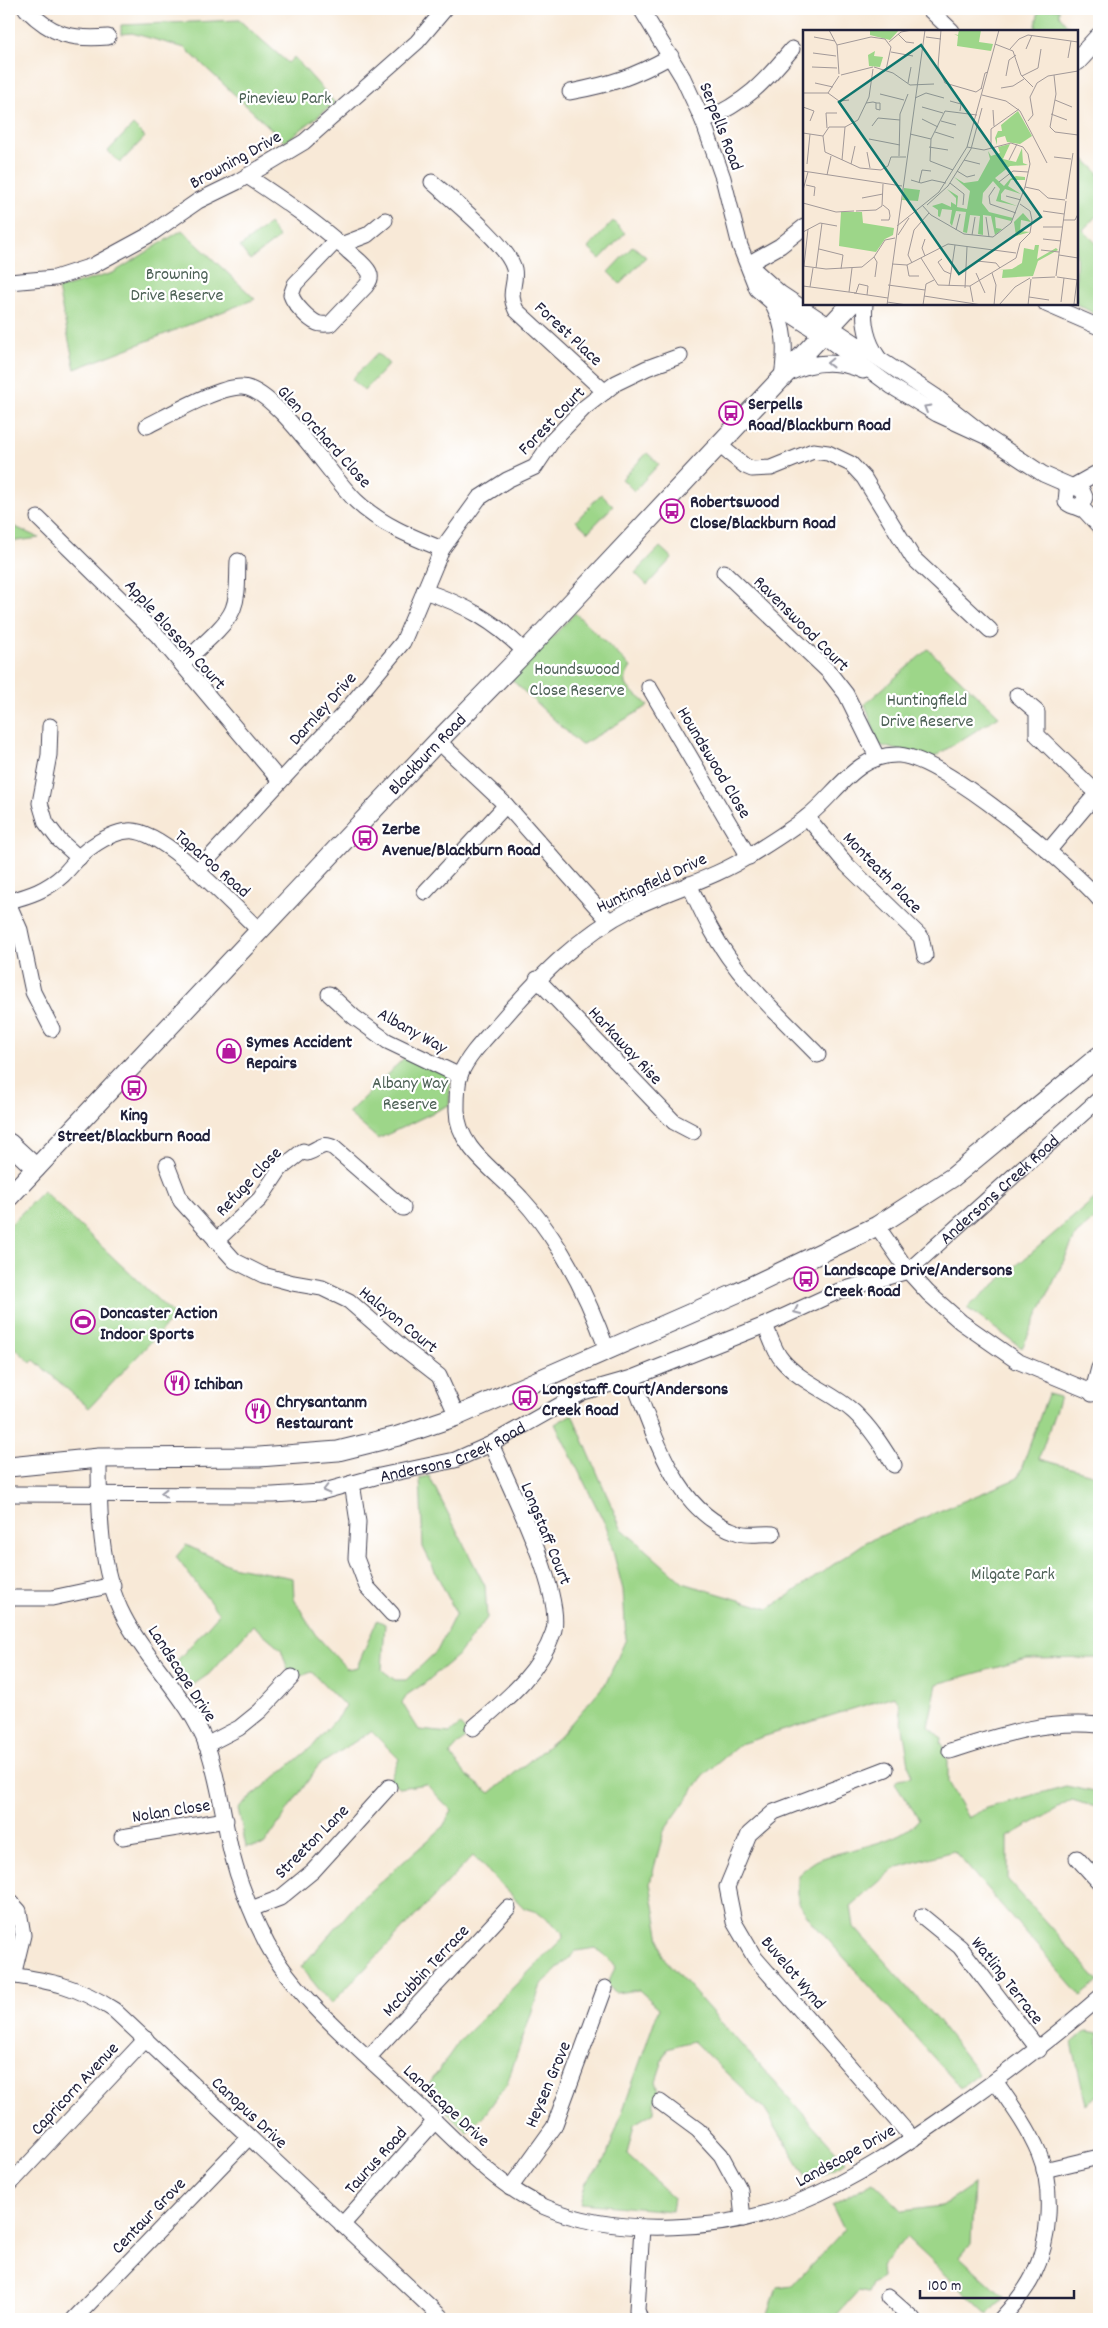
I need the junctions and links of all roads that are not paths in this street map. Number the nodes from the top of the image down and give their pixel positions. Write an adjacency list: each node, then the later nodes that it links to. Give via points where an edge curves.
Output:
1 (26, 9): 6 (street, via 40,23 59,34 82,39)
2 (445, 9): 13 (street, Browning Drive, via 417,42 304,142)
3 (641, 9): 9 (street, Serpells Road)
4 (929, 9): 5 (street)
5 (951, 30)
6 (108, 37)
7 (1099, 37): 10 (main road)
8 (792, 49): 12 (street, via 749,96 728,110)
9 (671, 56): 11 (street, via 620,81); 12 (street, Serpells Road)
10 (1078, 60)
11 (570, 92)
12 (703, 120): 18 (street, Serpells Road)
13 (248, 176): 17 (street, via 305,214); 19 (street, Browning Drive, via 198,201 149,235 92,266 55,278)
14 (432, 182): 31 (street, Forest Place, via 506,252 514,269 511,299 516,310)
15 (385, 220): 17 (street, via 366,235)
16 (803, 227): 18 (street, via 780,246)
17 (339, 243): 17 (street, via 370,273 370,279 330,324 316,323 293,301 292,289)
18 (748, 264): 20 (street, Serpells Road, via 773,288); 21 (street, Serpells Road, via 755,286)
19 (9, 282)
20 (798, 301): 26 (street, Serpells Road)
21 (773, 303): 26 (street, Serpells Road); 29 (street, Serpells Road, via 786,344)
22 (850, 305): 26 (main road, Blackburn Road)
23 (865, 305): 28 (street, Serpells Road, via 865,329)
24 (1048, 305): 25 (street)
25 (1099, 327)
26 (826, 330): 28 (street, Serpells Road); 29 (main road, Blackburn Road); 30 (street, Serpells Road)
27 (680, 356): 31 (street, Forest Court, via 647,368)
28 (881, 360): 33 (street, Serpells Road, via 940,399)
29 (782, 377): 30 (street, Blackburn Road, one-way to 29, via 858,369 835,362 807,366); 34 (main road, Blackburn Road)
30 (891, 386): 33 (street, Serpells Road, one-way to 30, via 937,414)
31 (605, 392): 40 (street, Forest Court, via 553,440 535,467 479,498)
32 (147, 426): 40 (street, Glen Orchard Close, via 222,391 251,388 272,401 356,502 406,534)
33 (987, 437): 36 (street, Serpells Road, via 1043,474 1061,491)
34 (719, 445): 44 (street, via 752,469 771,468 813,452 828,453 851,464 864,478 913,558); 45 (main road, Blackburn Road)
35 (1097, 472): 36 (street)
36 (1076, 496): 38 (street, Serpells Road); 39 (street, Serpells Road)
37 (38, 518): 46 (street, Apple Blossom Court)
38 (1099, 521)
39 (1099, 526)
40 (442, 549): 43 (street, Darnley Drive)
41 (238, 561): 46 (street, via 233,610)
42 (724, 572): 51 (street, Ravenswood Court, via 828,671 846,694)
43 (424, 591): 45 (street, via 470,608 498,627); 52 (street, Darnley Drive, via 402,642 344,713)
44 (990, 630)
45 (525, 652): 50 (main road, Blackburn Road)
46 (182, 664): 52 (street, Apple Blossom Court)
47 (649, 687): 56 (street, Houndswood Close)
48 (1017, 694): 55 (street, via 1037,712 1037,735 1097,792)
49 (50, 726): 57 (street, via 49,755 40,803 46,823)
50 (438, 741): 53 (street); 64 (main road, Blackburn Road)
51 (877, 757): 54 (street, Huntingfield Drive, via 856,768); 55 (street, Huntingfield Drive, via 909,756 932,767)
52 (280, 781): 58 (street, Darnley Drive)
53 (506, 805): 60 (street); 63 (street)
54 (808, 816): 56 (street, Huntingfield Drive); 65 (street, Monteath Place, via 847,865 921,937)
55 (1049, 850): 61 (street, Huntingfield Drive)
56 (749, 857): 59 (street, Huntingfield Drive)
57 (78, 858): 58 (street, Taparoo Road, via 108,836 129,830 154,837); 62 (street, Taparoo Road, via 62,876 37,894)
58 (197, 871): 64 (street, Taparoo Road)
59 (689, 884): 63 (street, Huntingfield Drive); 69 (street, via 711,930 735,967)
60 (425, 892)
61 (1099, 899)
62 (9, 903): 68 (street, via 20,930 33,992)
63 (608, 921): 66 (street, Huntingfield Drive, via 586,935)
64 (259, 930): 76 (main road, Blackburn Road)
65 (925, 956)
66 (537, 978): 71 (street, Huntingfield Drive, via 473,1055); 73 (street, Harkaway Rise, via 674,1122)
67 (329, 994): 71 (street, Albany Way, via 387,1041)
68 (52, 1029)
69 (818, 1055)
70 (1099, 1056): 79 (main road, Andersons Creek Road, via 953,1177)
71 (460, 1076): 83 (street, Huntingfield Drive, via 457,1112 463,1136 522,1199 561,1252 594,1314)
72 (1099, 1099): 81 (street, Andersons Creek Road)
73 (692, 1132)
74 (9, 1143): 76 (main road)
75 (167, 1165): 80 (street, Halcyon Court, via 180,1201)
76 (36, 1168): 77 (main road, Blackburn Road)
77 (9, 1197)
78 (403, 1208): 80 (street, Refuge Close, via 334,1148 322,1145 311,1152 303,1150 280,1169 260,1199)
79 (877, 1226): 81 (street); 83 (main road, Andersons Creek Road)
80 (216, 1241): 87 (street, Halcyon Court, via 235,1261 263,1276 322,1288 349,1301 439,1376)
81 (908, 1271): 82 (street, Andersons Creek Road, one-way to 82, via 839,1291); 86 (street, via 961,1322 1017,1361)
82 (764, 1325): 85 (street, Andersons Creek Road); 90 (street, via 781,1360 854,1412 872,1430)
83 (607, 1350): 87 (main road, Andersons Creek Road)
84 (1099, 1368): 86 (street)
85 (632, 1378): 88 (street, Andersons Creek Road, via 583,1392); 95 (street, via 672,1474 687,1496 709,1517 740,1533)
86 (1095, 1394)
87 (457, 1416): 89 (main road, Andersons Creek Road, via 398,1436 338,1451 259,1457)
88 (491, 1444): 92 (street, Andersons Creek Road, via 455,1460); 101 (street, Longstaff Court, via 542,1564 553,1597 554,1631 542,1657 521,1685)
89 (99, 1458): 91 (main road, Andersons Creek Road); 93 (street, Landscape Drive)
90 (894, 1465)
91 (9, 1467)
92 (352, 1483): 93 (street, Andersons Creek Road, one-way to 93, via 321,1492 273,1495); 98 (street, via 358,1522 356,1558 367,1587)
93 (99, 1493): 94 (street, Andersons Creek Road); 96 (street, Landscape Drive, via 104,1551)
94 (9, 1494)
95 (773, 1534)
96 (113, 1585): 97 (street, via 52,1598); 102 (street, Landscape Drive, via 123,1616 196,1722)
97 (9, 1598)
98 (392, 1614)
99 (292, 1677): 102 (street, via 239,1728)
100 (1099, 1725): 103 (street, via 1046,1725)
101 (473, 1728)
102 (206, 1745): 106 (street, Landscape Drive)
103 (950, 1750)
104 (886, 1769): 124 (street, Buvelot Wynd, via 774,1812 749,1834 727,1887 734,1922 755,1958)
105 (389, 1787): 112 (street, Streeton Lane, via 313,1871 280,1898)
106 (226, 1820): 107 (street, Nolan Close); 112 (street, Landscape Drive, via 233,1858)
107 (122, 1837)
108 (1077, 1858): 109 (street)
109 (1099, 1882)
110 (9, 1900): 114 (street, via 19,1911 22,1934)
111 (508, 1908): 119 (street, McCubbin Terrace)
112 (251, 1909): 119 (street, Landscape Drive, via 269,1947 305,1996)
113 (922, 1916): 118 (street, Watling Terrace, via 960,1947)
114 (11, 1976): 117 (street, Canopus Drive, via 70,1986 90,1994 114,2010)
115 (605, 1988): 128 (street, Heysen Grove, via 554,2126)
116 (1099, 1998): 118 (street, Landscape Drive)
117 (146, 2039): 123 (street, Canopus Drive); 127 (street, Capricorn Avenue)
118 (1039, 2050): 120 (street, Landscape Drive)
119 (369, 2057): 122 (street, Landscape Drive)
120 (995, 2081): 124 (street, Landscape Drive); 126 (street, via 1024,2123)
121 (660, 2102): 129 (street, via 698,2130 720,2155 740,2190)
122 (435, 2121): 128 (street, Landscape Drive); 130 (street, Taurus Road)
123 (249, 2137): 130 (street, Canopus Drive); 133 (street, Centaur Grove)
124 (914, 2139): 129 (street, Landscape Drive, via 850,2177 799,2202)
125 (1099, 2157): 126 (street)
126 (1044, 2170): 137 (street, via 1048,2206 1044,2242 1033,2276)
127 (9, 2185)
128 (510, 2188): 131 (street, Landscape Drive, via 546,2207 580,2218)
129 (743, 2218): 131 (street, Landscape Drive)
130 (342, 2225): 134 (street, Canopus Drive)
131 (642, 2227): 135 (street)
132 (888, 2297): 136 (street)
133 (74, 2319)
134 (443, 2319)
135 (640, 2319)
136 (913, 2319)
137 (1001, 2319)

